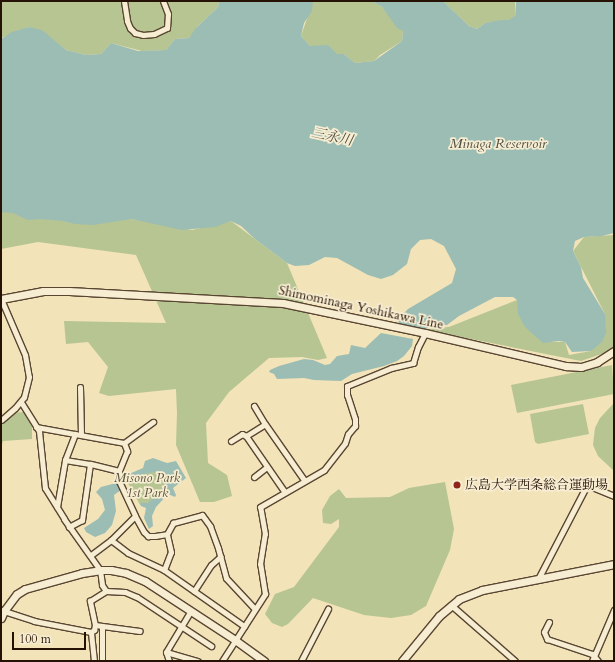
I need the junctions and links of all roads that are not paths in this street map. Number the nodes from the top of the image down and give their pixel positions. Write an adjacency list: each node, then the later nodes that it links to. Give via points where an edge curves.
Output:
1 (124, 1): 2 (street, via 130,28 135,33 143,35 154,34 167,28 168,14)
2 (163, 1)
3 (1, 299): 4 (main road, Shimominaga Yoshikawa Line, via 42,291 69,291 276,302); 7 (street, via 18,336 28,367 26,389)
4 (425, 332): 5 (main road, Shimominaga Yoshikawa Line, via 566,366 597,362); 23 (street, via 413,363 391,368 347,386 346,396 355,419 355,426 324,470)
5 (614, 351)
6 (80, 386): 14 (street)
7 (21, 402): 9 (street); 12 (street)
8 (254, 406): 11 (street)
9 (1, 420)
10 (153, 422): 17 (street)
11 (265, 424): 15 (street); 23 (street)
12 (36, 427): 13 (street); 26 (street, via 39,431 45,488)
13 (75, 434): 14 (street); 18 (street)
14 (81, 435): 17 (street)
15 (246, 436): 16 (street, via 242,434); 20 (street)
16 (231, 441)
17 (124, 443): 21 (street, via 127,451)
18 (66, 460): 19 (street); 26 (street)
19 (90, 464): 21 (street); 28 (street, via 82,520)
20 (267, 467): 22 (street); 24 (street)
21 (119, 471): 27 (street, via 119,480)
22 (254, 477)
23 (304, 480): 24 (street)
24 (284, 491): 40 (street, via 260,507 265,534 260,564 265,594)
25 (614, 496): 36 (street, via 587,485)
26 (57, 507): 28 (street)
27 (135, 516): 29 (street, via 148,536); 30 (street)
28 (69, 527): 31 (street)
29 (167, 534): 32 (street, via 173,523 202,515 210,526); 35 (street, via 171,552)
30 (111, 540): 31 (street); 35 (street, via 128,553)
31 (91, 555): 34 (street)
32 (221, 556): 38 (street, via 211,565); 40 (street, via 226,578)
33 (614, 564): 36 (main road)
34 (100, 570): 37 (street, via 102,585); 42 (main road, via 25,589 17,594); 44 (main road, via 126,573 145,581)
35 (164, 570): 38 (street)
36 (538, 579): 39 (main road, via 482,590)
37 (106, 591): 47 (street, via 90,601); 49 (street, via 125,592)
38 (194, 591): 50 (street)
39 (451, 605): 64 (main road); 65 (street)
40 (255, 609): 50 (street)
41 (328, 609): 63 (street)
42 (4, 610): 45 (main road); 52 (street, via 34,621)
43 (614, 610): 56 (street)
44 (190, 612): 49 (street); 53 (main road)
45 (1, 618)
46 (549, 622): 56 (street, via 544,632 547,639 592,654)
47 (95, 625): 48 (street); 52 (street)
48 (102, 626): 51 (street); 58 (street)
49 (182, 626): 54 (street); 55 (street)
50 (244, 626): 53 (street)
51 (140, 631)
52 (91, 632): 57 (street)
53 (235, 640): 61 (street); 62 (main road)
54 (211, 646)
55 (166, 652): 59 (street); 60 (street)
56 (595, 660)
57 (94, 661)
58 (102, 661)
59 (169, 661)
60 (198, 661)
61 (222, 661)
62 (264, 661)
63 (301, 661)
64 (402, 661)
65 (515, 661)

